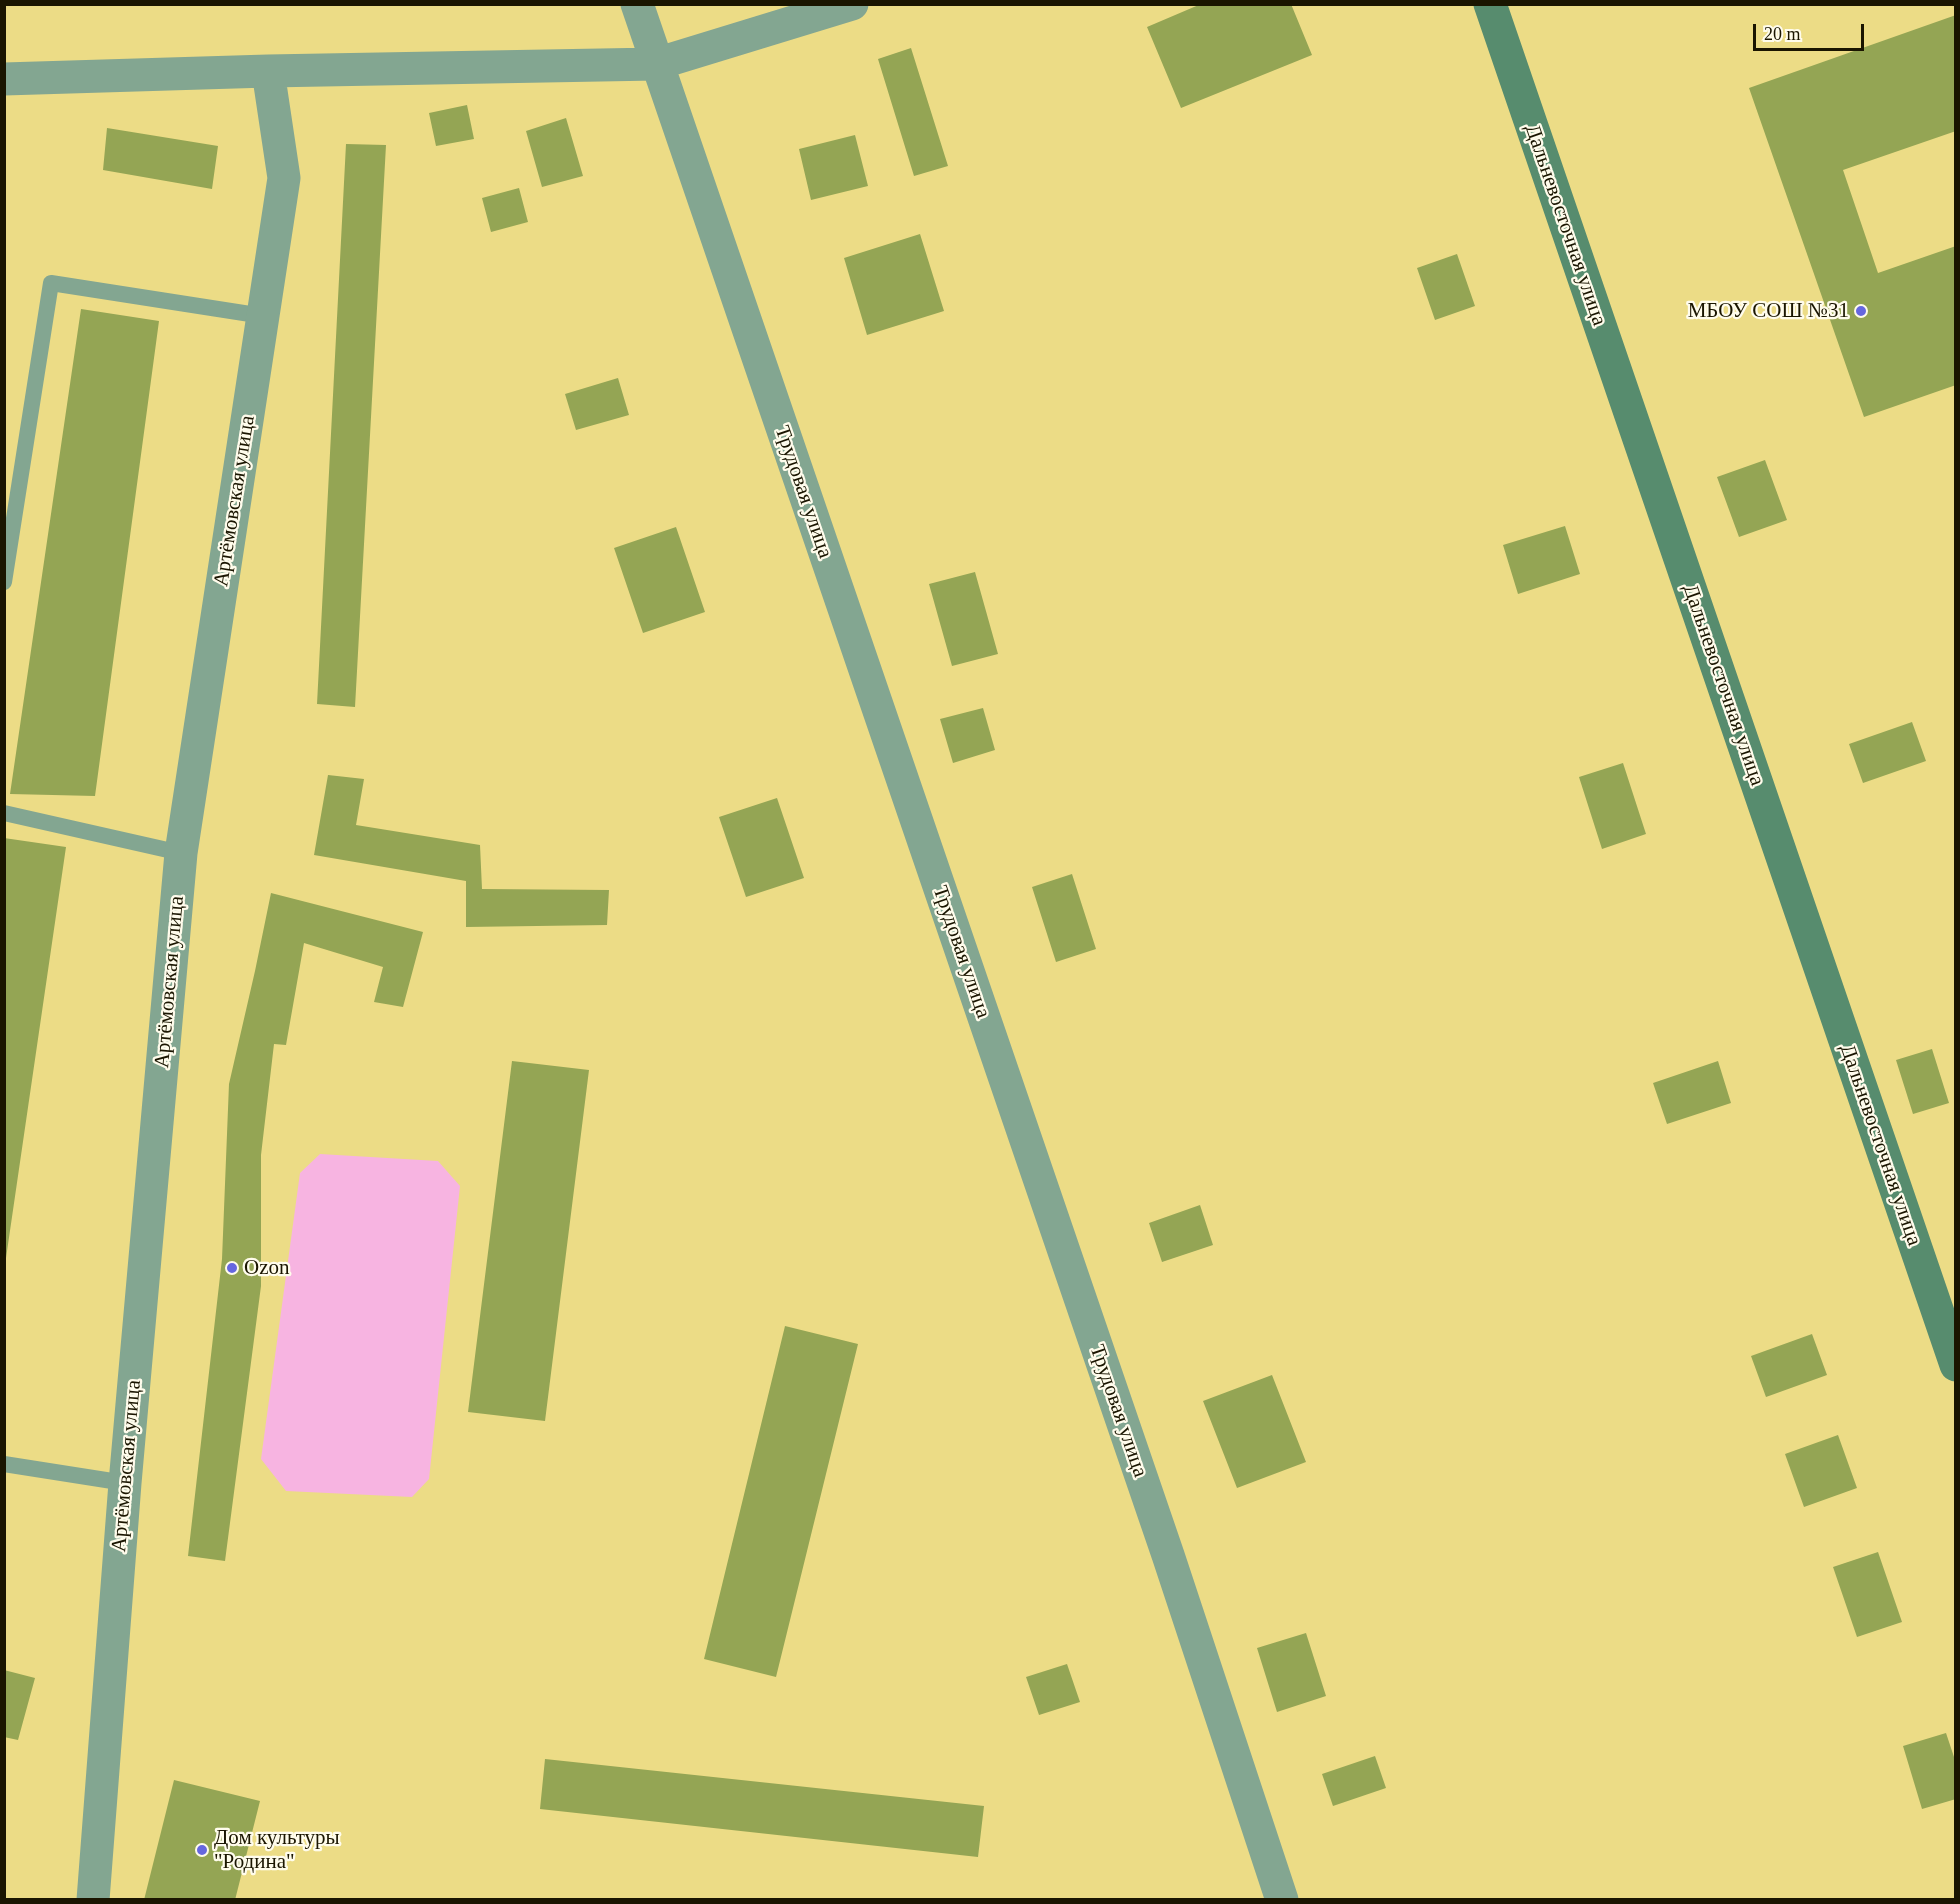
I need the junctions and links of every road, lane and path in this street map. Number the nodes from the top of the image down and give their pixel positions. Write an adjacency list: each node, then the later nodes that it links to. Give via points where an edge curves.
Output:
1 (637, 4): 4 (street, Трудовая улица)
2 (852, 4): 4 (street)
3 (1490, 4): 11 (main road, Дальневосточная улица)
4 (656, 64): 5 (street); 15 (street, Трудовая улица)
5 (268, 70): 6 (street); 7 (street, Артёмовская улица, via 284,178)
6 (4, 79)
7 (263, 316): 8 (lane, via 51,283); 10 (street, Артёмовская улица)
8 (4, 582)
9 (4, 813): 10 (lane)
10 (181, 853): 13 (street, Артёмовская улица)
11 (1956, 1365)
12 (4, 1464): 13 (lane)
13 (125, 1483): 14 (street, Артёмовская улица)
14 (93, 1899)
15 (1282, 1899)

